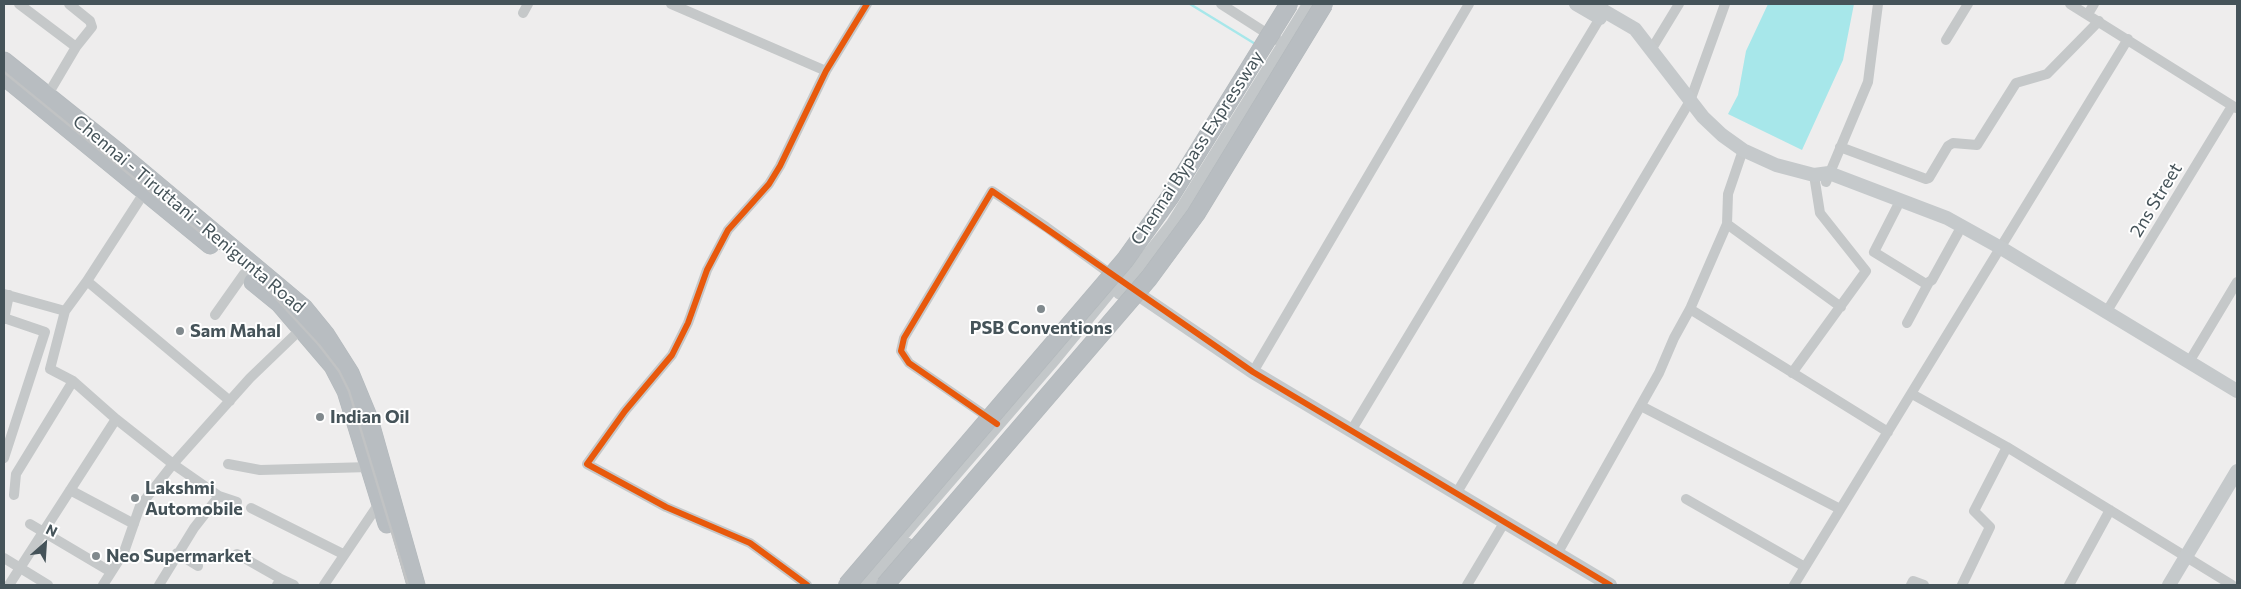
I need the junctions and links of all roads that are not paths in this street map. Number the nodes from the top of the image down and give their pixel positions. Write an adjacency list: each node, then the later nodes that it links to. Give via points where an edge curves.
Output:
1 (19, 4): 26 (street)
2 (69, 4): 26 (street, via 91,24)
3 (671, 4): 28 (street)
4 (867, 4): 28 (street)
5 (1221, 4): 22 (street)
6 (1289, 4): 108 (highway, Chennai Bypass Expressway, bridge, via 1170,197 1125,260)
7 (1296, 4): 22 (main road)
8 (1310, 4): 22 (main road)
9 (1324, 4): 111 (highway, Chennai Bypass Expressway, bridge, via 1196,214 1149,278)
10 (1470, 4): 56 (street)
11 (1576, 4): 20 (main road)
12 (1592, 4): 25 (main road, via 1635,30)
13 (1679, 4): 25 (street)
14 (1725, 4): 31 (street)
15 (1878, 4): 33 (street, via 1868,82)
16 (1968, 4): 24 (street)
17 (2070, 4): 19 (street)
18 (2094, 4): 19 (street)
19 (2088, 14): 21 (street)
20 (1600, 18): 25 (main road); 66 (street)
21 (2100, 21): 23 (street); 33 (street, via 2047,74 2016,83 1978,145 1953,143 1948,146 1929,178)
22 (1272, 37): 43 (main road, via 1173,225)
23 (2128, 39): 32 (street); 40 (street)
24 (1946, 40)
25 (1647, 44): 31 (main road)
26 (76, 47): 30 (street)
27 (4, 61): 30 (highway, Chennai - Tiruttani - Renigunta Road)
28 (826, 71): 107 (street, via 769,184 728,230 707,270 677,347 587,464 666,507 750,543)
29 (4, 76): 36 (highway, Chennai - Tiruttani - Renigunta Road)
30 (47, 96): 106 (highway, Chennai - Tiruttani - Renigunta Road, via 304,308 326,336 350,373 369,420)
31 (1690, 101): 34 (main road, via 1722,135); 75 (street)
32 (2235, 107): 50 (street, 2ns Street)
33 (1840, 147): 35 (street)
34 (1743, 150): 35 (main road, via 1776,165); 38 (street, via 1728,194)
35 (1822, 176): 37 (main road); 40 (main road, via 1947,218); 47 (street, via 1820,213 1866,270)
36 (144, 193): 41 (highway, Chennai - Tiruttani - Renigunta Road); 42 (street)
37 (1897, 207): 39 (main road); 45 (street, via 1874,252)
38 (1727, 224): 47 (street); 48 (street)
39 (1958, 233): 40 (main road); 45 (street)
40 (1999, 251): 50 (main road); 60 (street); 62 (main road)
41 (244, 274): 51 (street); 54 (highway, Chennai - Tiruttani - Renigunta Road, via 280,304)
42 (87, 281): 49 (street); 61 (street)
43 (1122, 282): 56 (main road); 65 (main road); 65 (street, via 992,191 904,338 901,351 909,363); 110 (main road)
44 (2237, 282): 55 (street)
45 (1928, 284): 53 (street)
46 (7, 295): 49 (street); 52 (street)
47 (1840, 306): 57 (street)
48 (1690, 309): 57 (street); 63 (street)
49 (65, 311): 58 (street, via 50,369)
50 (2107, 311): 55 (main road)
51 (215, 315)
52 (4, 318): 69 (street, via 45,332)
53 (1907, 323)
54 (302, 328): 61 (street); 72 (highway, Chennai - Tiruttani - Renigunta Road, via 333,366 346,391)
55 (2189, 362): 59 (main road)
56 (1253, 372): 66 (main road)
57 (1792, 373): 67 (street)
58 (73, 381): 64 (street); 76 (street, via 16,474)
59 (2237, 391)
60 (1912, 394): 67 (street); 68 (street)
61 (230, 400): 70 (street)
62 (2237, 402)
63 (1641, 406): 82 (street); 91 (street)
64 (116, 419): 70 (street); 74 (street)
65 (998, 424): 109 (main road)
66 (1351, 431): 75 (main road)
67 (1888, 432): 82 (street)
68 (2007, 447): 83 (street); 117 (street, via 1974,511 1990,527)
69 (4, 458)
70 (173, 464): 77 (street); 86 (street, via 140,506)
71 (228, 464): 72 (street, via 260,470)
72 (370, 467): 80 (highway, Chennai - Tiruttani - Renigunta Road)
73 (2237, 471): 92 (main road)
74 (70, 490): 86 (street); 87 (street)
75 (1456, 494): 84 (main road)
76 (14, 496)
77 (219, 496): 79 (street); 88 (street)
78 (1686, 498): 95 (street)
79 (237, 502)
80 (380, 502): 90 (street); 105 (highway, Chennai - Tiruttani - Renigunta Road)
81 (251, 508): 90 (street)
82 (1840, 509): 95 (street)
83 (2110, 510): 92 (street); 118 (street)
84 (1504, 523): 91 (main road); 112 (street)
85 (30, 524): 87 (street)
86 (134, 524): 97 (street, via 124,552)
87 (43, 532): 96 (street); 97 (street)
88 (176, 553): 94 (street); 102 (street)
89 (236, 554): 98 (street)
90 (344, 554): 104 (street)
91 (1557, 554): 113 (main road)
92 (2186, 556): 119 (main road); 120 (street)
93 (4, 558): 96 (street)
94 (198, 566)
95 (1805, 567): 114 (street)
96 (20, 568): 99 (street); 100 (street)
97 (111, 572): 101 (street)
98 (279, 582): 103 (street)
99 (9, 585)
100 (48, 585)
101 (103, 585)
102 (159, 585)
103 (294, 585)
104 (324, 585)
105 (404, 585)
106 (416, 585)
107 (807, 585)
108 (847, 585)
109 (858, 585)
110 (873, 585)
111 (884, 585)
112 (1466, 585)
113 (1610, 585)
114 (1794, 585)
115 (1911, 585): 116 (street, via 1913,581)
116 (1924, 585)
117 (1962, 585)
118 (2069, 585)
119 (2169, 585)
120 (2232, 585)

